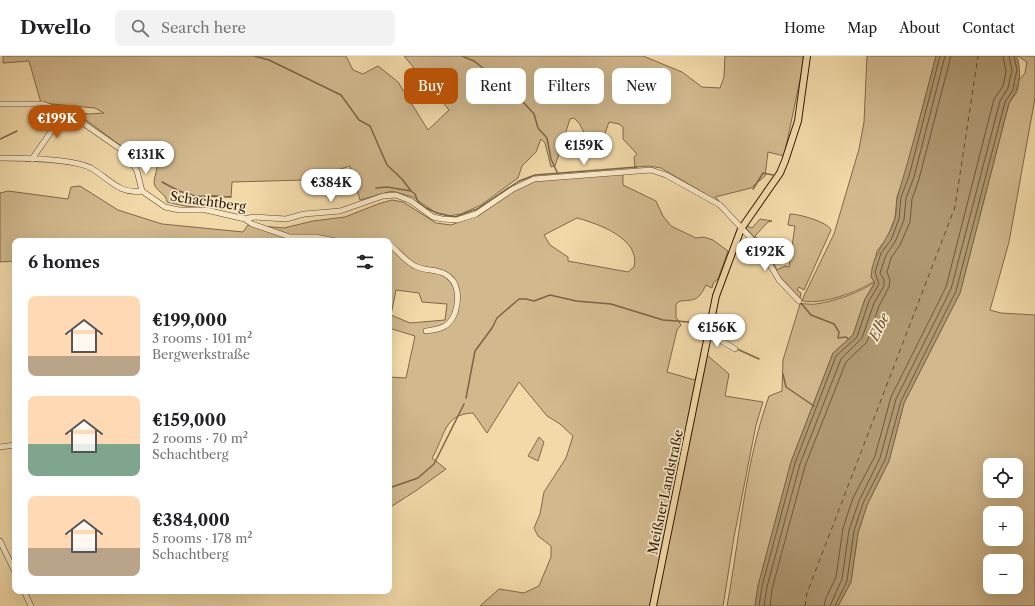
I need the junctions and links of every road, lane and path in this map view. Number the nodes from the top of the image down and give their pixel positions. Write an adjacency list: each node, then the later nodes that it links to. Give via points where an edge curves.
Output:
1 (808, 56): 8 (main road, Meißner Landstraße, via 798,121 780,173)
2 (0, 104): 3 (street, via 43,104)
3 (60, 109): 5 (street, via 53,129); 6 (street, via 126,153 137,171)
4 (0, 158): 5 (street)
5 (32, 159): 6 (street, via 84,165 127,191)
6 (142, 191): 7 (street, Schachtberg, via 165,207 206,210)
7 (245, 219): 8 (street, Schachtberg, via 286,219 304,214 340,211 383,196 396,195 411,201 433,217 457,220 476,214 513,189 534,179 647,170 666,175 714,202); 9 (street, via 252,224 290,237)
8 (742, 226): 11 (street, Schachtberg, via 761,249 779,280); 13 (main road, Meißner Landstraße, via 722,277)
9 (320, 238)
10 (392, 246): 12 (street, via 417,267 446,274 456,287 458,300 453,319 443,329)
11 (799, 301)
12 (426, 331)
13 (708, 333): 14 (street); 21 (main road, Meißner Landstraße)
14 (735, 349)
15 (12, 446): 16 (street)
16 (0, 448)
17 (0, 541): 18 (street)
18 (12, 566)
19 (25, 594): 20 (street)
20 (31, 606)
21 (653, 606)

